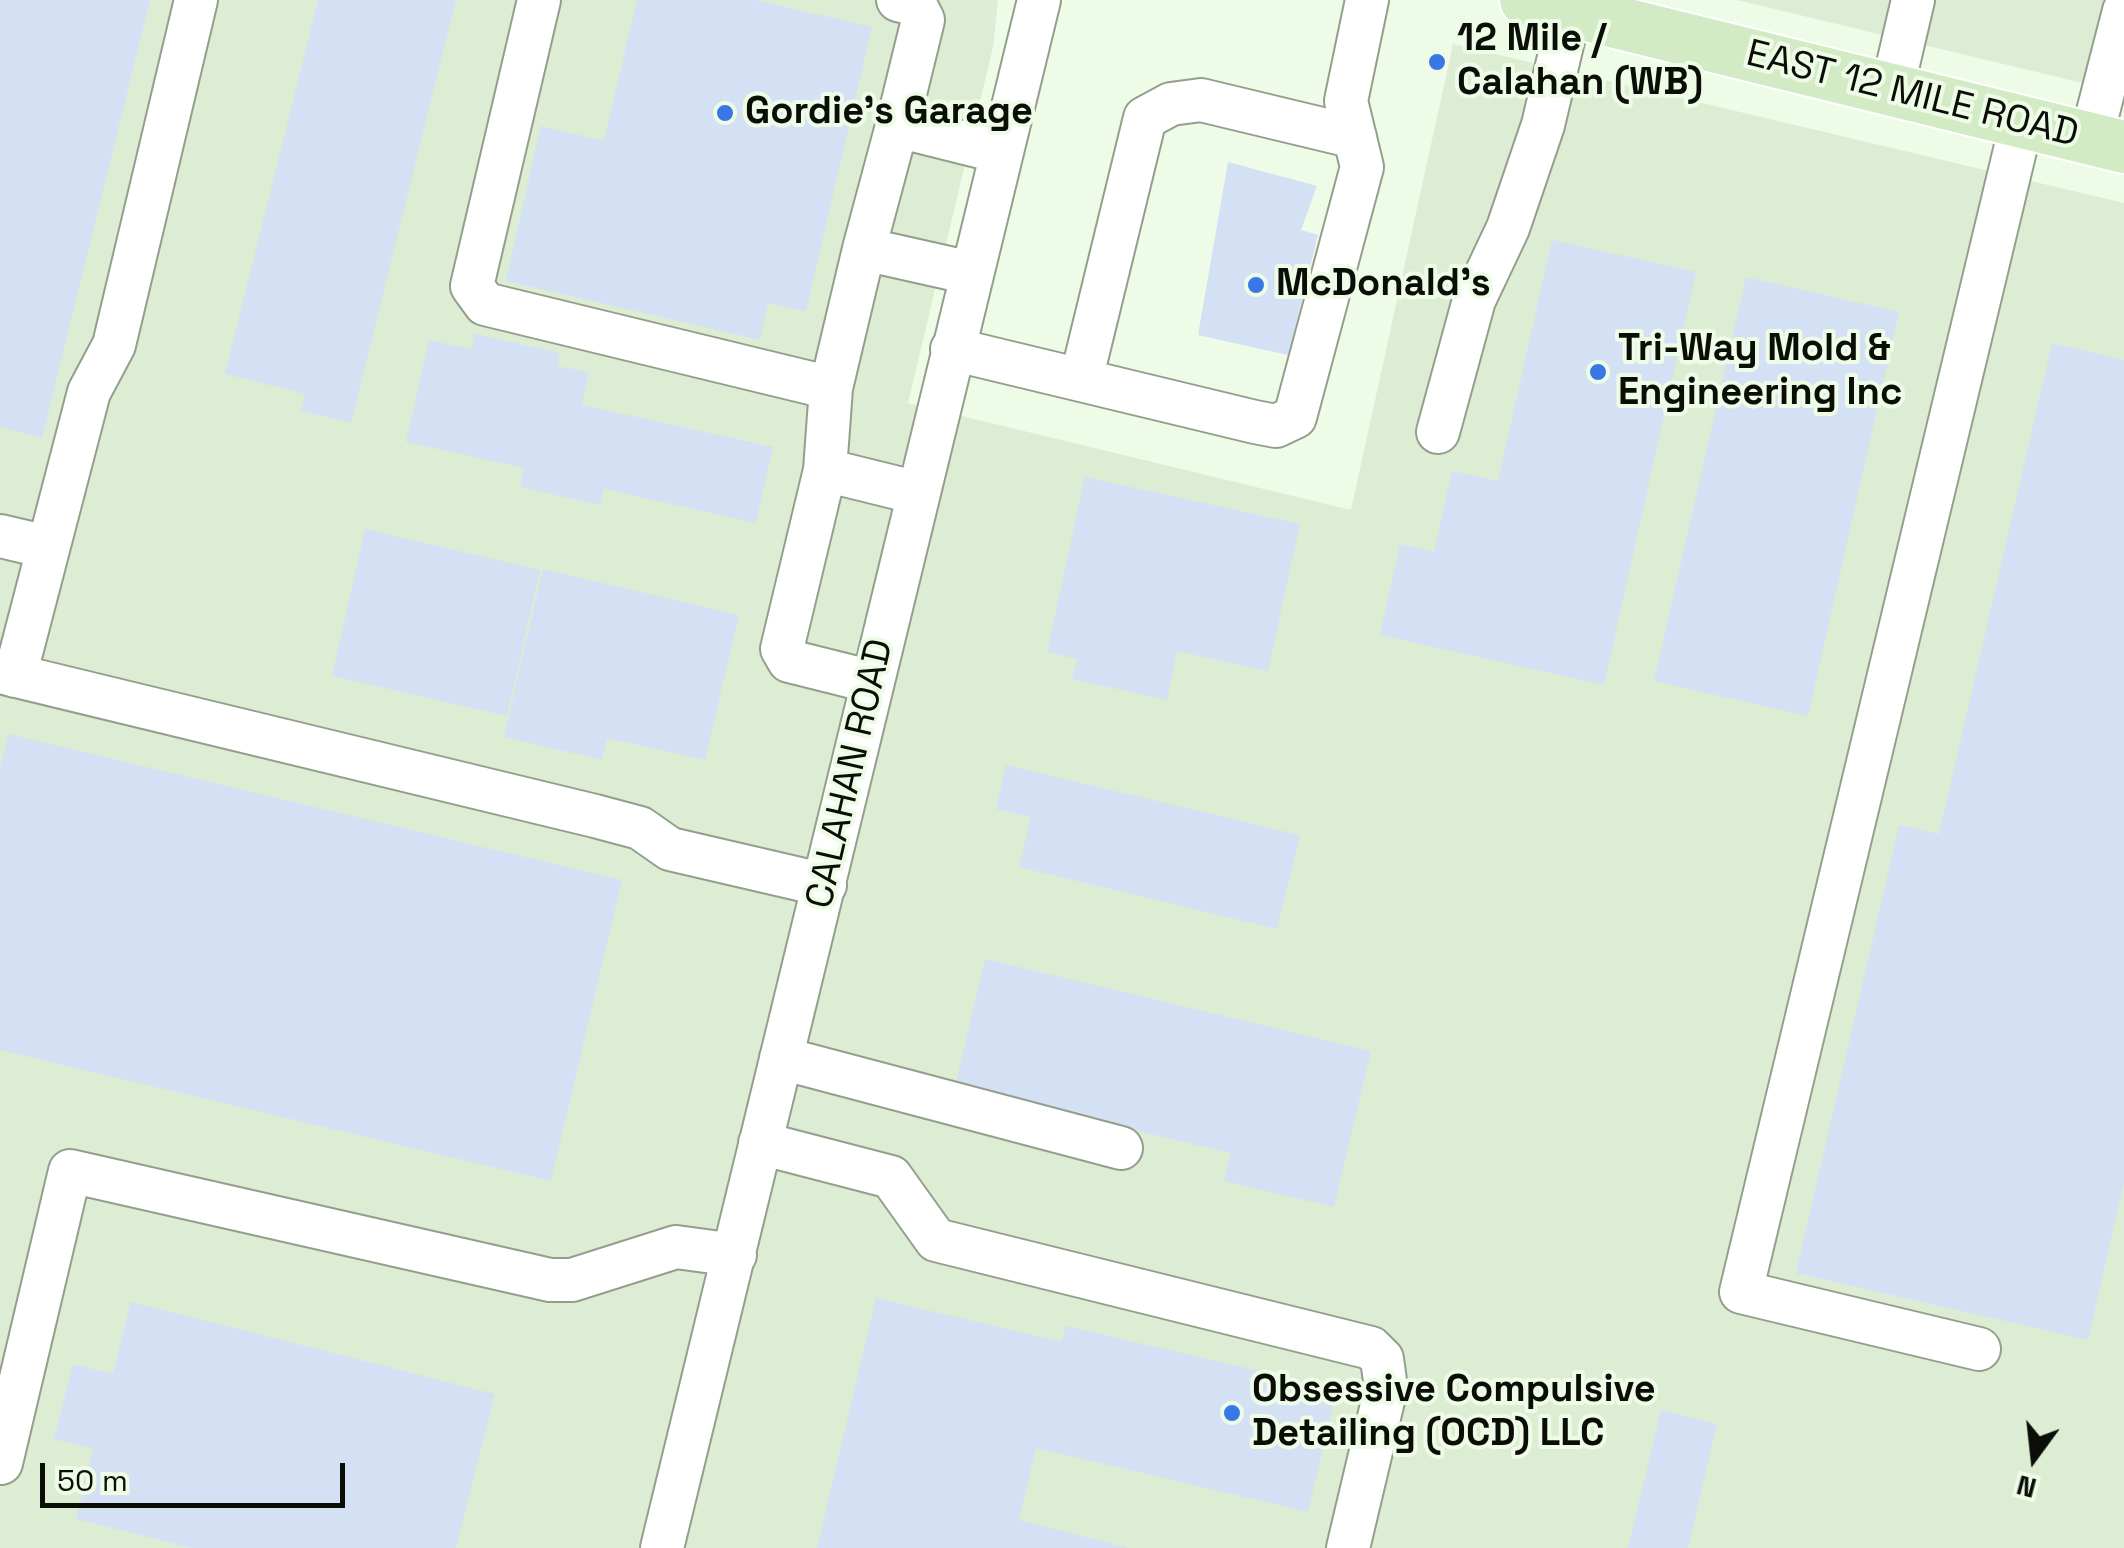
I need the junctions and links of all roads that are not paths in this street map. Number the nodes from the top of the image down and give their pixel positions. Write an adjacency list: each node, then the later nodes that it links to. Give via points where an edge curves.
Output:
1 (196, 0): 24 (street, via 114,345 89,392)
2 (539, 0): 19 (street, via 472,286 478,295 485,304)
3 (898, 0): 11 (street, via 915,4 923,20)
4 (1039, 0): 14 (street, CALAHAN ROAD)
5 (1367, 0): 12 (street, via 1346,101)
6 (1913, 0): 9 (street)
7 (1548, 5): 9 (main road, EAST 12 MILE ROAD); 20 (street, via 1543,125 1508,228 1474,300)
8 (2124, 11): 13 (street)
9 (1892, 90): 10 (main road, EAST 12 MILE ROAD)
10 (2022, 121): 13 (main road, EAST 12 MILE ROAD); 32 (street, via 1741,1292)
11 (897, 126): 14 (street); 15 (street)
12 (1354, 136): 18 (street, via 1201,100 1171,104 1145,118); 18 (street, via 1362,167 1295,416 1276,426)
13 (2108, 143)
14 (1001, 152): 16 (street, CALAHAN ROAD)
15 (864, 249): 16 (street); 19 (street)
16 (971, 274): 17 (street, CALAHAN ROAD)
17 (952, 349): 18 (street); 22 (street, CALAHAN ROAD)
18 (1081, 380)
19 (831, 388): 21 (street)
20 (1438, 432)
21 (824, 470): 22 (street); 26 (street, via 782,649 788,661)
22 (918, 493): 26 (street, CALAHAN ROAD)
23 (0, 536): 24 (street)
24 (48, 547): 25 (street)
25 (8, 674): 27 (street, via 595,816 640,828 670,848)
26 (873, 682): 27 (street, CALAHAN ROAD)
27 (825, 885): 28 (street, CALAHAN ROAD)
28 (782, 1058): 29 (street, CALAHAN ROAD); 30 (street)
29 (760, 1144): 31 (street, CALAHAN ROAD); 35 (street, via 891,1177 936,1240 1370,1348 1382,1359 1386,1388)
30 (1121, 1148)
31 (735, 1256): 33 (street, via 676,1246 572,1280 550,1280 70,1171); 34 (street, CALAHAN ROAD)
32 (1979, 1349)
33 (1, 1463)
34 (662, 1548)
35 (1348, 1548)

